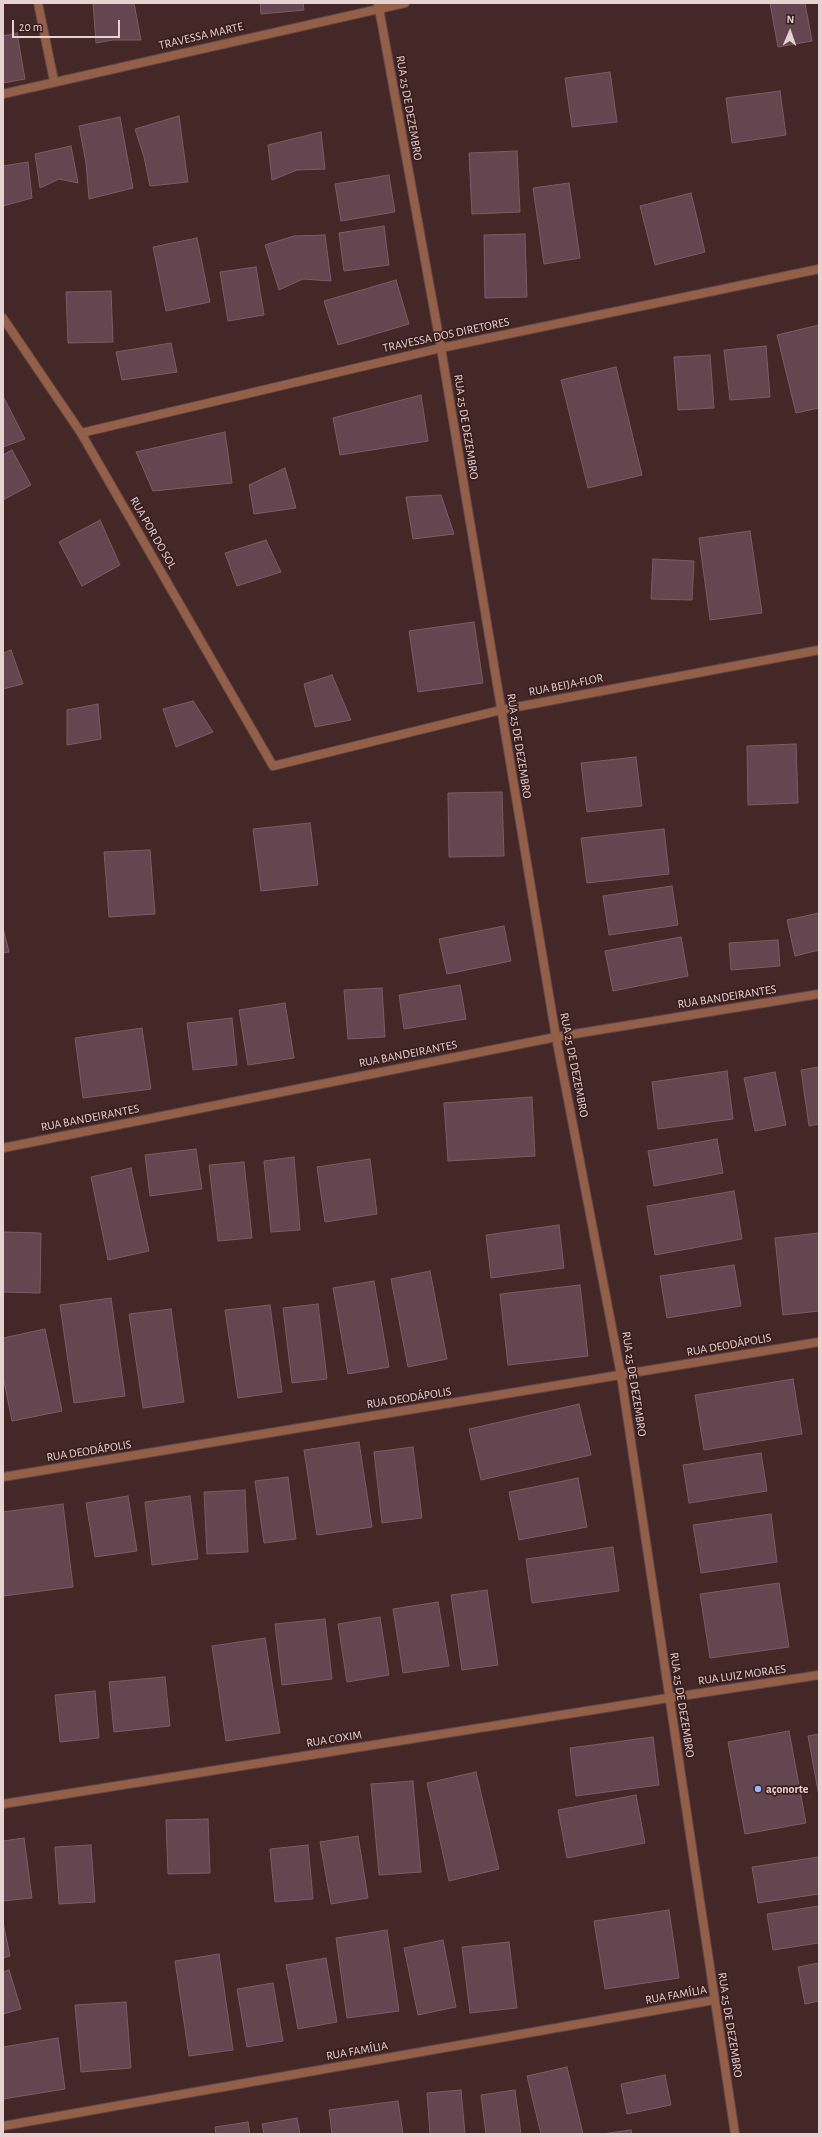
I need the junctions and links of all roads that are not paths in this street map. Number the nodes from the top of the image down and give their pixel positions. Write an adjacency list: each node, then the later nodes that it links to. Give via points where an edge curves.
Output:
1 (38, 3): 4 (street)
2 (404, 3): 3 (street, TRAVESSA MARTE)
3 (379, 6): 4 (street, TRAVESSA MARTE); 8 (street, RUA 25 DE DEZEMBRO)
4 (54, 81): 5 (street, TRAVESSA MARTE)
5 (3, 94)
6 (819, 269): 8 (street, TRAVESSA DOS DIRETORES)
7 (3, 318): 9 (street, RUA POR DO SOL)
8 (441, 348): 9 (street, TRAVESSA DOS DIRETORES); 11 (street, RUA 25 DE DEZEMBRO)
9 (81, 433): 12 (street, RUA POR DO SOL)
10 (819, 650): 11 (street, RUA BEIJA-FLOR)
11 (501, 710): 12 (street, RUA BEIJA-FLOR); 14 (street, RUA 25 DE DEZEMBRO)
12 (273, 766)
13 (819, 994): 14 (street, RUA BANDEIRANTES)
14 (556, 1037): 15 (street, RUA BANDEIRANTES); 17 (street, RUA 25 DE DEZEMBRO)
15 (3, 1148)
16 (819, 1342): 17 (street, RUA DEODÁPOLIS)
17 (621, 1375): 18 (street, RUA DEODÁPOLIS); 20 (street, RUA 25 DE DEZEMBRO)
18 (3, 1477)
19 (819, 1675): 20 (street, RUA LUIZ MORAES)
20 (668, 1698): 21 (street, RUA COXIM); 22 (street, RUA 25 DE DEZEMBRO)
21 (3, 1804)
22 (714, 2000): 23 (street, RUA FAMÍLIA); 24 (street, RUA 25 DE DEZEMBRO)
23 (3, 2126)
24 (735, 2134)

